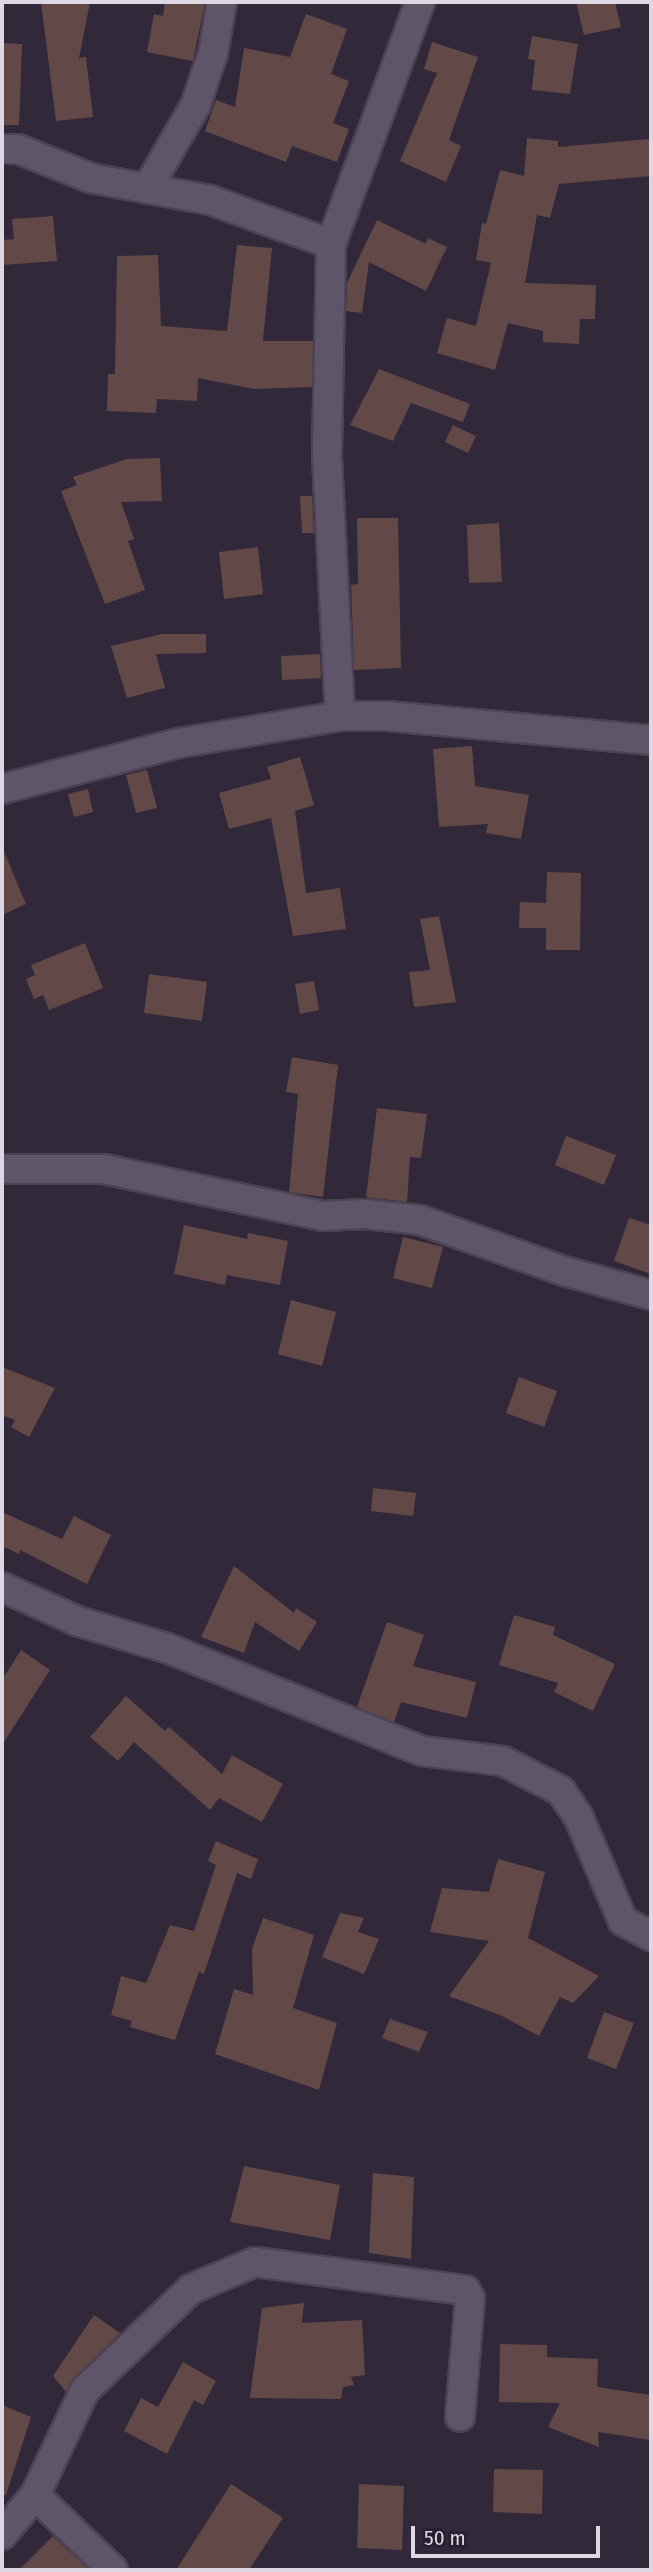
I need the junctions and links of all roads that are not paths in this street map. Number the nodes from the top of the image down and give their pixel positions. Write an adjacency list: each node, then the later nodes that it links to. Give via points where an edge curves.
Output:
1 (222, 2): 4 (street, via 213,53 196,104)
2 (419, 2): 5 (street)
3 (2, 149): 4 (street, via 18,149 90,178)
4 (147, 189): 5 (street, via 210,200)
5 (331, 244): 6 (street, via 327,457)
6 (340, 716): 7 (street, via 387,716); 8 (street, via 179,743)
7 (651, 740)
8 (2, 789)
9 (2, 1169): 10 (street, via 104,1169 323,1216 365,1214 421,1220 564,1271)
10 (651, 1296)
11 (2, 1587): 12 (street, via 77,1622 167,1648 422,1751 503,1760 561,1791 579,1818 623,1921)
12 (651, 1936)
13 (460, 2417): 14 (street, via 470,2298 465,2290 255,2262 191,2289 85,2390)
14 (35, 2495): 15 (street); 16 (street)
15 (2, 2535)
16 (113, 2570)

